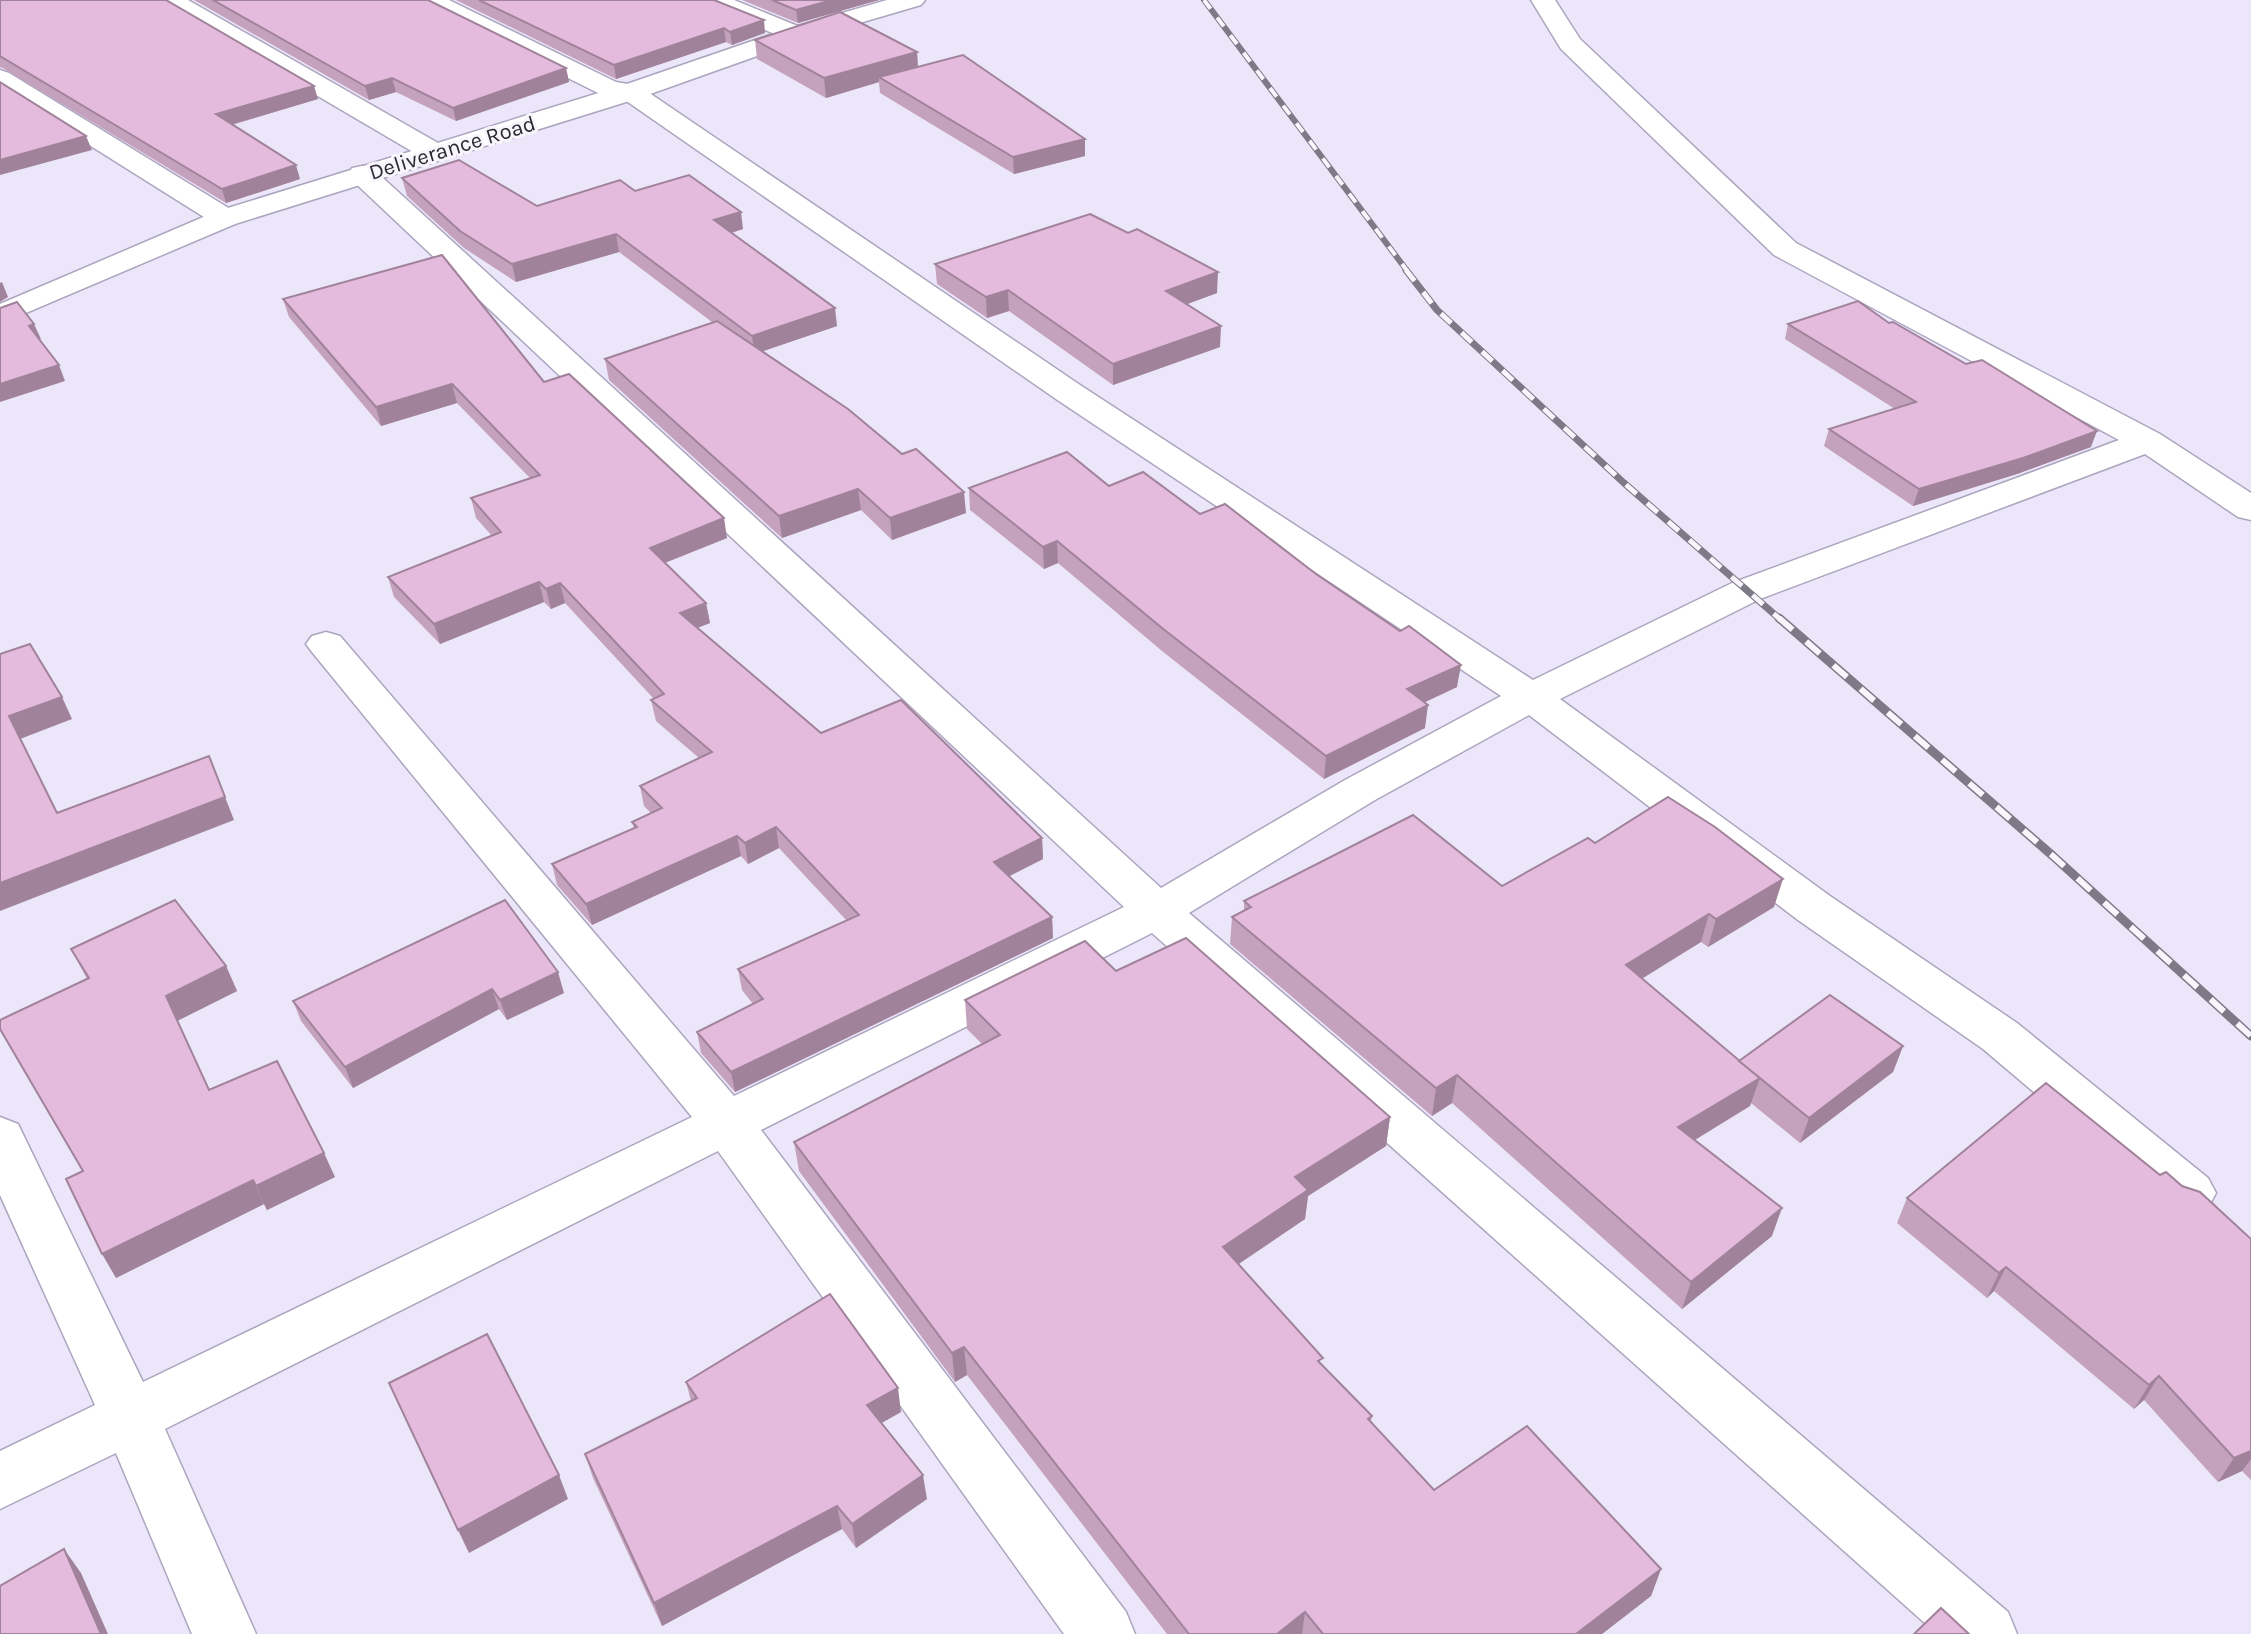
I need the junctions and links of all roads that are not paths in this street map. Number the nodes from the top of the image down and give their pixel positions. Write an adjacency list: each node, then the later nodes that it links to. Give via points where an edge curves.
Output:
1 (171, 0): 9 (street)
2 (430, 0): 8 (street, via 609,88)
3 (713, 0): 6 (street)
4 (913, 0): 6 (street, Deliverance Road)
5 (1543, 0): 13 (street, via 1570,44 1785,249)
6 (796, 34): 8 (street, Deliverance Road)
7 (0, 78): 11 (street)
8 (630, 92): 9 (street, Deliverance Road); 16 (street, via 1068,392)
9 (435, 153): 10 (street, Deliverance Road)
10 (362, 174): 11 (street, Deliverance Road); 17 (street)
11 (225, 218): 12 (street, Deliverance Road)
12 (5, 307)
13 (2148, 441): 14 (street); 16 (street, via 1746,591)
14 (2251, 509)
15 (326, 644): 18 (street)
16 (1531, 697): 17 (street, via 1360,790); 20 (street, via 1814,908 2000,1036)
17 (1157, 911): 18 (street); 25 (street)
18 (726, 1122): 21 (street); 24 (street)
19 (0, 1138): 21 (street)
20 (2189, 1193)
21 (129, 1415): 22 (street); 23 (street)
22 (0, 1481)
23 (224, 1634)
24 (1103, 1634)
25 (1985, 1634)

